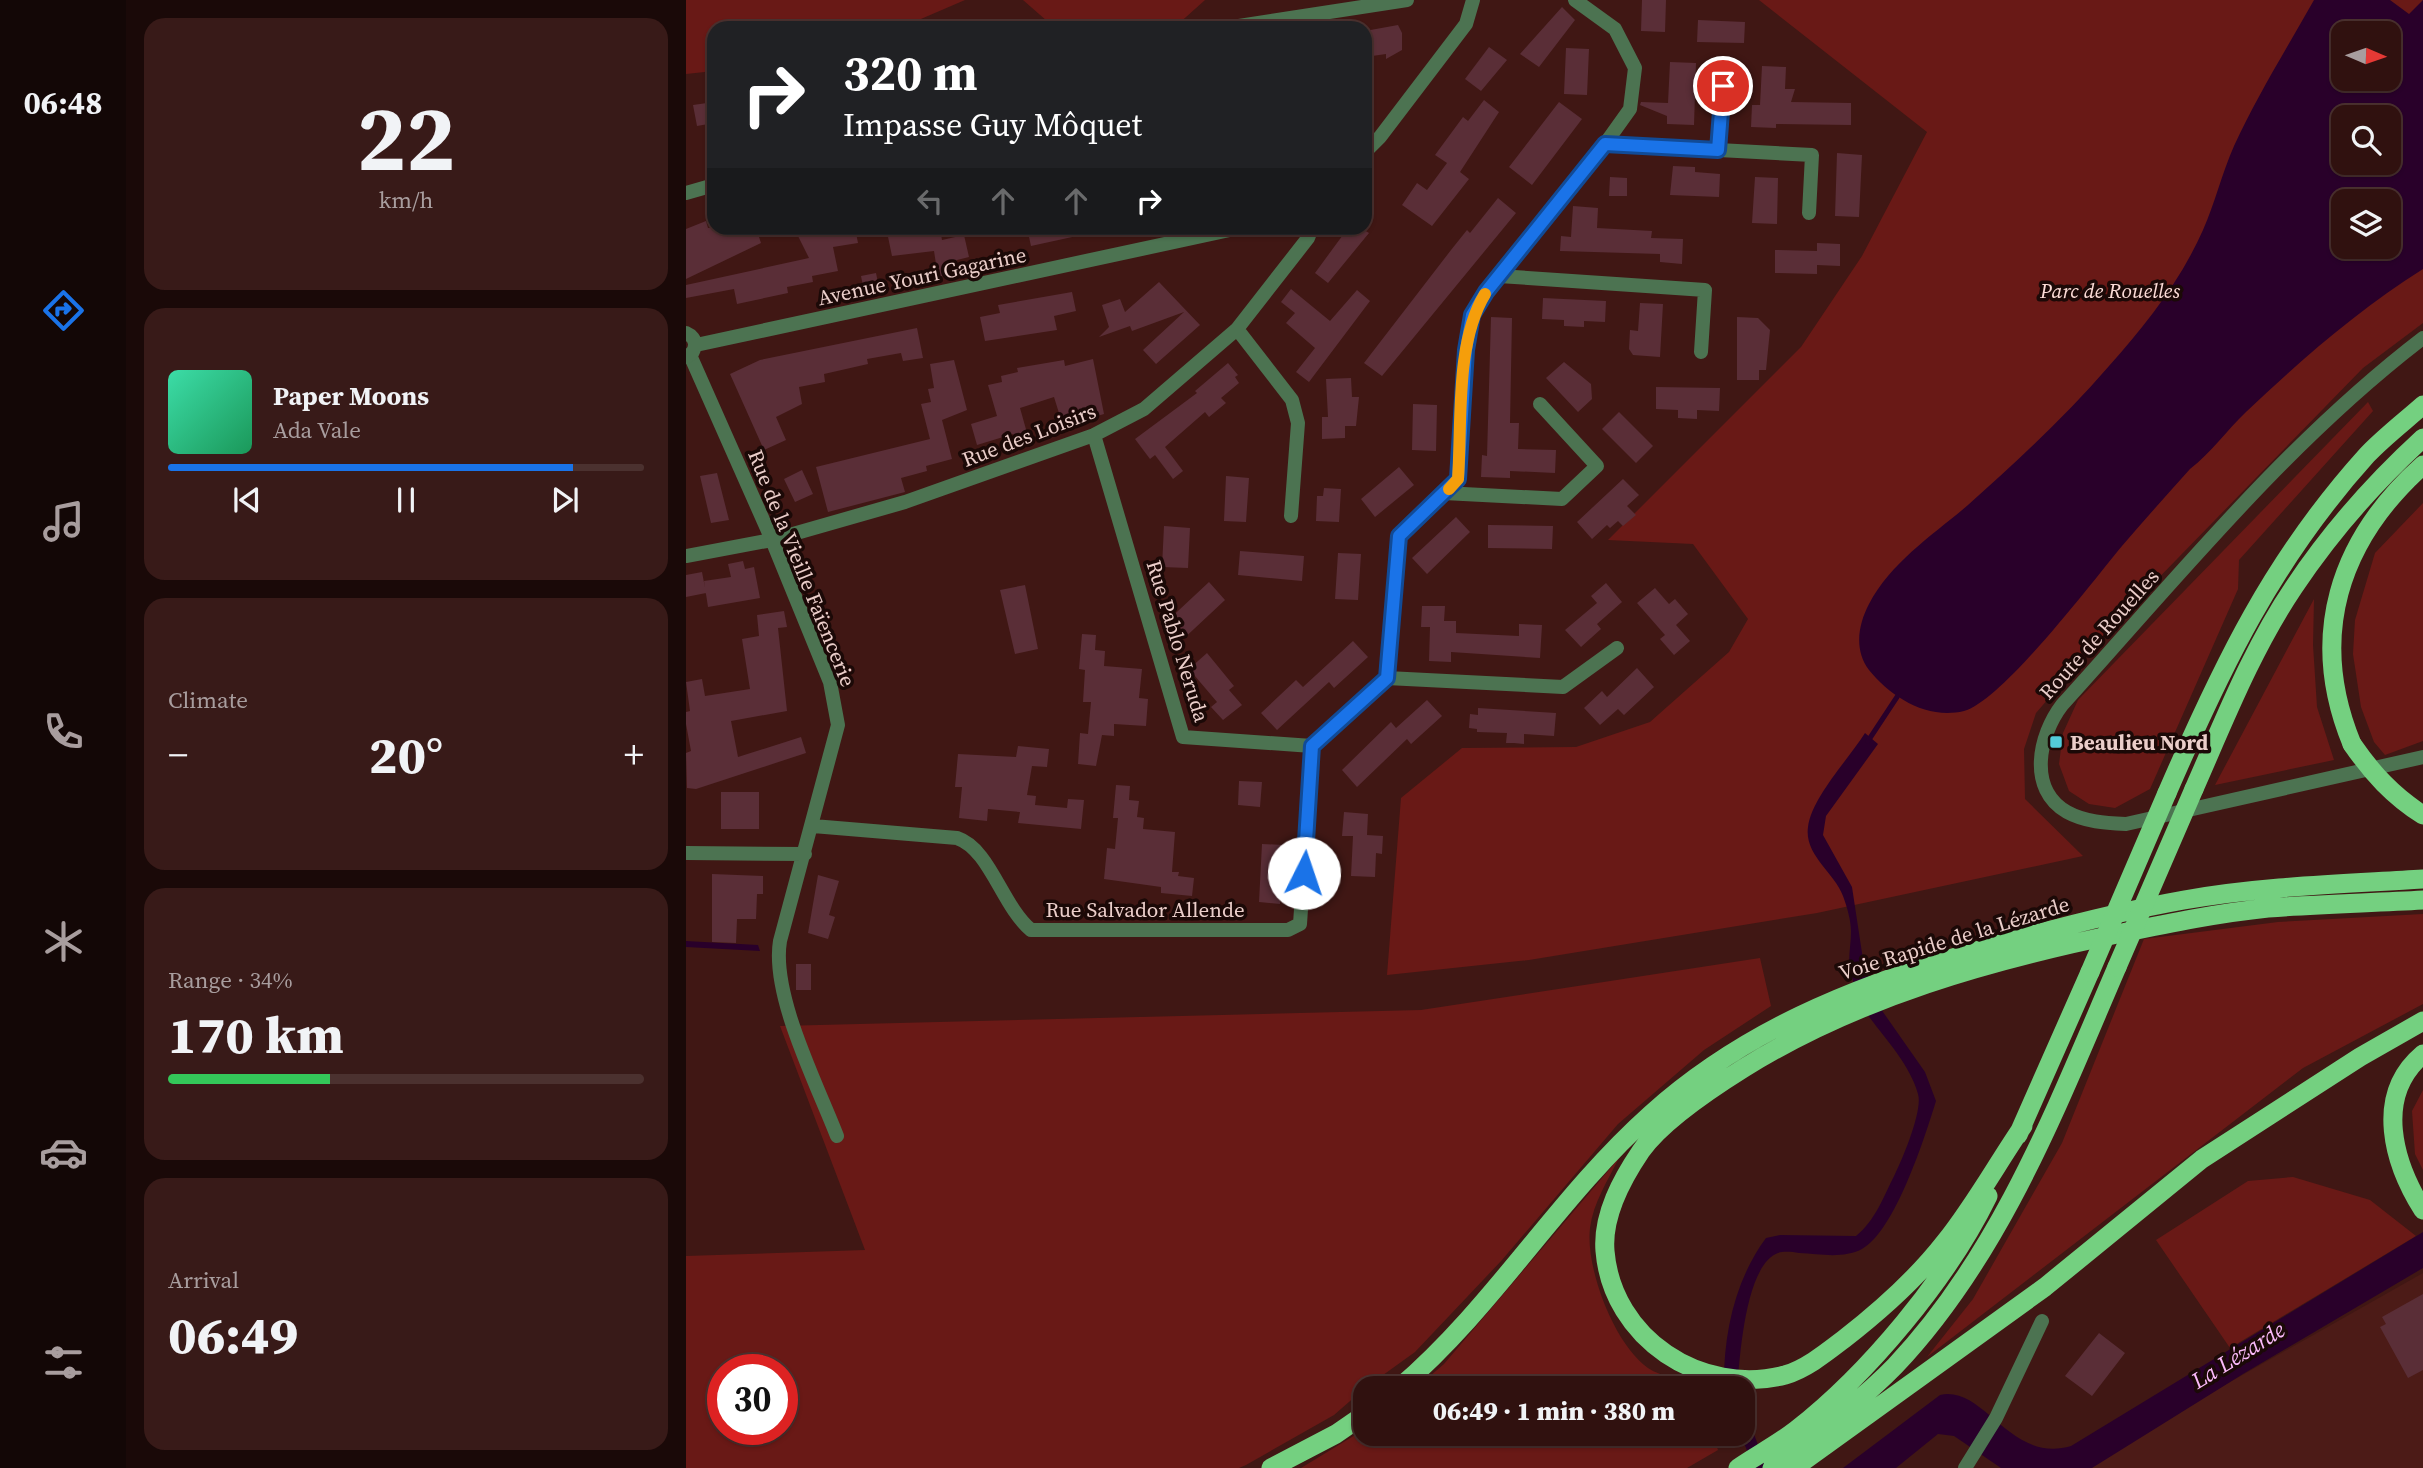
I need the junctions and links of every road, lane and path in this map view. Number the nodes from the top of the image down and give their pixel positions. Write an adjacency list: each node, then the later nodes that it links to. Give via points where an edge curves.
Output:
1 (1407, 0): 4 (street)
2 (1473, 0): 7 (street, via 1466,24)
3 (1576, 0): 6 (street, via 1615,29 1635,68 1630,109)
4 (1271, 21)
5 (1724, 65): 8 (street)
6 (1605, 144): 8 (street); 14 (street)
7 (1372, 145)
8 (1718, 150): 11 (street, via 1812,155)
9 (707, 188): 10 (street)
10 (686, 193)
11 (1809, 212)
12 (1214, 235): 18 (street, Avenue Youri Gagarine)
13 (1309, 235): 15 (street, Rue des Loisirs)
14 (1499, 276): 19 (street, via 1705,290); 25 (street, via 1472,315 1458,479)
15 (1237, 329): 22 (street, Rue des Loisirs, via 1144,409); 26 (street, via 1292,400 1298,423)
16 (686, 333): 18 (street, Rue de la Vieille Faïencerie, via 694,338)
17 (2423, 338): 32 (street, Route de Rouelles, via 2365,382 2281,464 2062,705 2042,739 2040,756 2047,788 2059,807 2085,819 2126,824)
18 (690, 352): 27 (street, Rue de la Vieille Faïencerie)
19 (1701, 352)
20 (1540, 404): 25 (street, via 1597,466 1562,499)
21 (2423, 405): 41 (highway, bridge, via 2369,453 2272,578 2217,679)
22 (1094, 435): 27 (street, Rue des Loisirs, via 905,502); 31 (street, Rue Pablo Neruda, via 1183,737)
23 (2423, 438): 47 (highway, bridge, via 2356,507 2293,588 2239,688 2009,1206 1965,1278 1897,1364)
24 (2423, 466): 33 (highway, bridge, via 2394,491 2360,540 2338,592 2332,639 2332,677 2340,715 2353,744 2371,772)
25 (1444, 493): 30 (street, via 1399,536)
26 (1291, 516)
27 (772, 540): 28 (street, Rue des Loisirs); 34 (street, Rue de la Vieille Faïencerie, via 830,682 838,725)
28 (686, 556)
29 (1617, 648): 30 (street, via 1563,687)
30 (1387, 678): 31 (street)
31 (1312, 746): 34 (street, Rue Salvador Allende, via 1300,924 1288,930 1031,930 1016,917 971,843 957,838)
32 (2423, 757)
33 (2423, 815)
34 (813, 827): 36 (street, Rue de la Vieille Faïencerie)
35 (686, 853): 36 (street)
36 (805, 854): 42 (street, Rue de la Vieille Faïencerie, via 780,941 778,964 785,1001)
37 (2423, 879): 45 (highway, Voie Rapide de la Lézarde, via 2279,888 2185,900 2070,925 1928,965 1801,1013 1689,1081 1648,1117 1601,1164 1453,1338)
38 (2423, 900): 41 (highway, Voie Rapide de la Lézarde, via 2266,908 2055,947 1893,994 1781,1045 1704,1092 1643,1148 1612,1202 1605,1249 1615,1294 1633,1326 1683,1366 1715,1376 1750,1379 1787,1374 1825,1354 1874,1316 1945,1243)
39 (2423, 1021): 50 (highway, via 2202,1159 2045,1287)
40 (2423, 1054): 43 (highway, via 2406,1075 2396,1098 2392,1127 2398,1162)
41 (2022, 1126): 47 (highway, via 1973,1226 1926,1293 1873,1358 1796,1430)
42 (837, 1136)
43 (2423, 1210)
44 (2042, 1321): 51 (street, via 1996,1418)
45 (1412, 1376)
46 (1353, 1422): 49 (highway)
47 (1771, 1461): 48 (highway)
48 (1742, 1465)
49 (1271, 1468)
50 (1794, 1468)
51 (1965, 1468)

